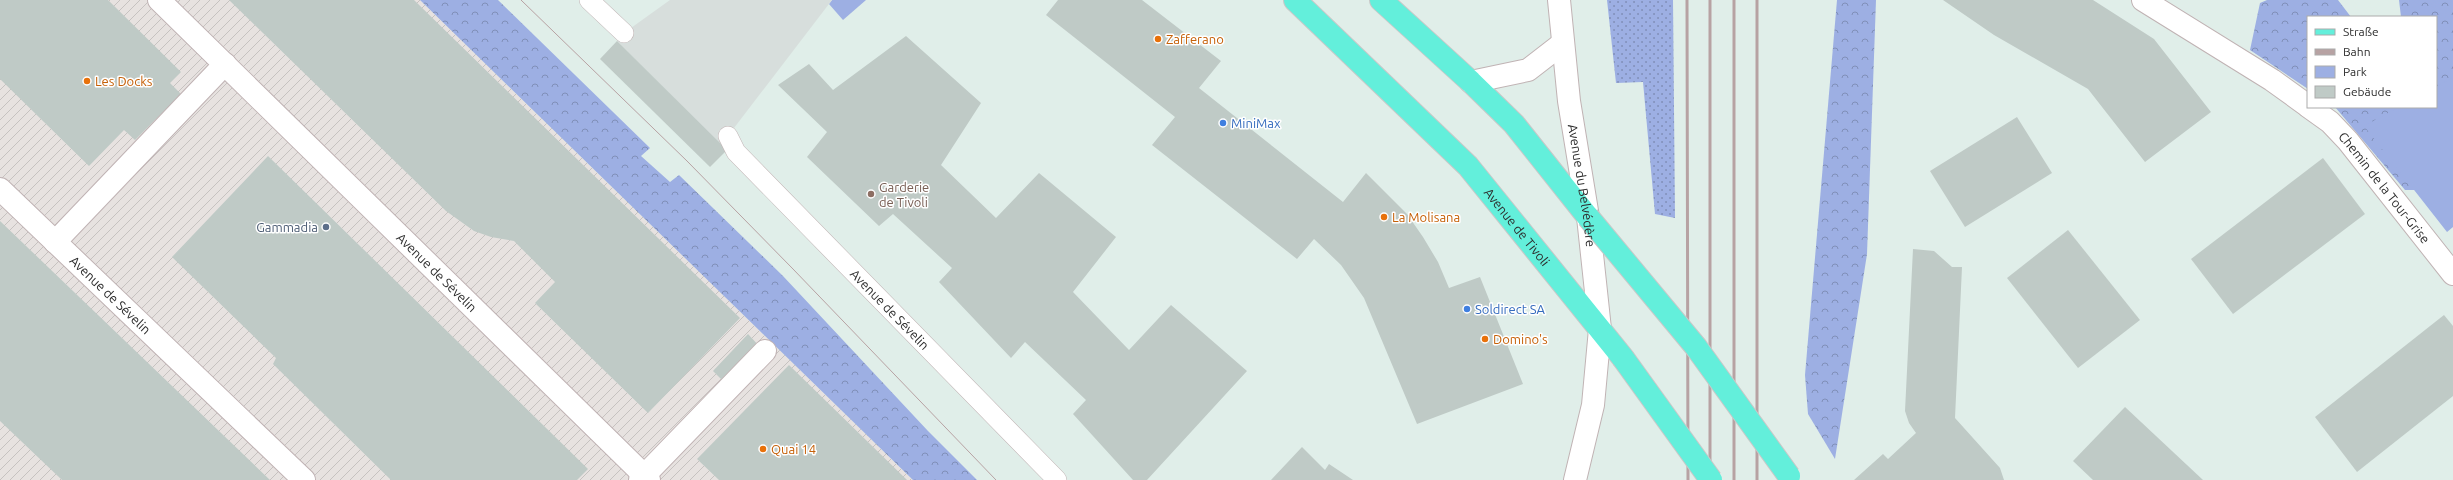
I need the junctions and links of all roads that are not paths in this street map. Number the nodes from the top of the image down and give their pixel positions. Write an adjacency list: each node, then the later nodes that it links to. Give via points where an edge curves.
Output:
1 (159, 0): 9 (street, Avenue de Sévelin)
2 (589, 0): 7 (lane)
3 (1295, 0): 18 (main road, Avenue de Tivoli, via 1468,166)
4 (1381, 0): 10 (main road)
5 (1559, 0): 8 (street, Avenue du Belvédère)
6 (2143, 0): 11 (street, Chemin de la Tour-Grise, via 2272,80)
7 (624, 33)
8 (1562, 43): 10 (street, via 1528,70); 15 (street, Avenue du Belvédère)
9 (225, 64): 16 (street); 20 (street, Avenue de Sévelin)
10 (1471, 82): 15 (main road, via 1514,124)
11 (2307, 106)
12 (2310, 108): 17 (street, Chemin de la Tour-Grise, via 2330,122 2348,141)
13 (728, 136): 23 (lane, Avenue de Sévelin, via 736,152)
14 (0, 190): 16 (street, Avenue de Sévelin)
15 (1588, 217): 18 (street, Avenue du Belvédère); 21 (main road, bridge, via 1696,347)
16 (55, 242): 22 (street, Avenue de Sévelin)
17 (2453, 274)
18 (1600, 329): 24 (street, via 1593,405); 25 (main road, Avenue de Tivoli, bridge)
19 (766, 351): 20 (street)
20 (645, 478)
21 (1791, 479)
22 (304, 480)
23 (1057, 480)
24 (1575, 480)
25 (1711, 480)

